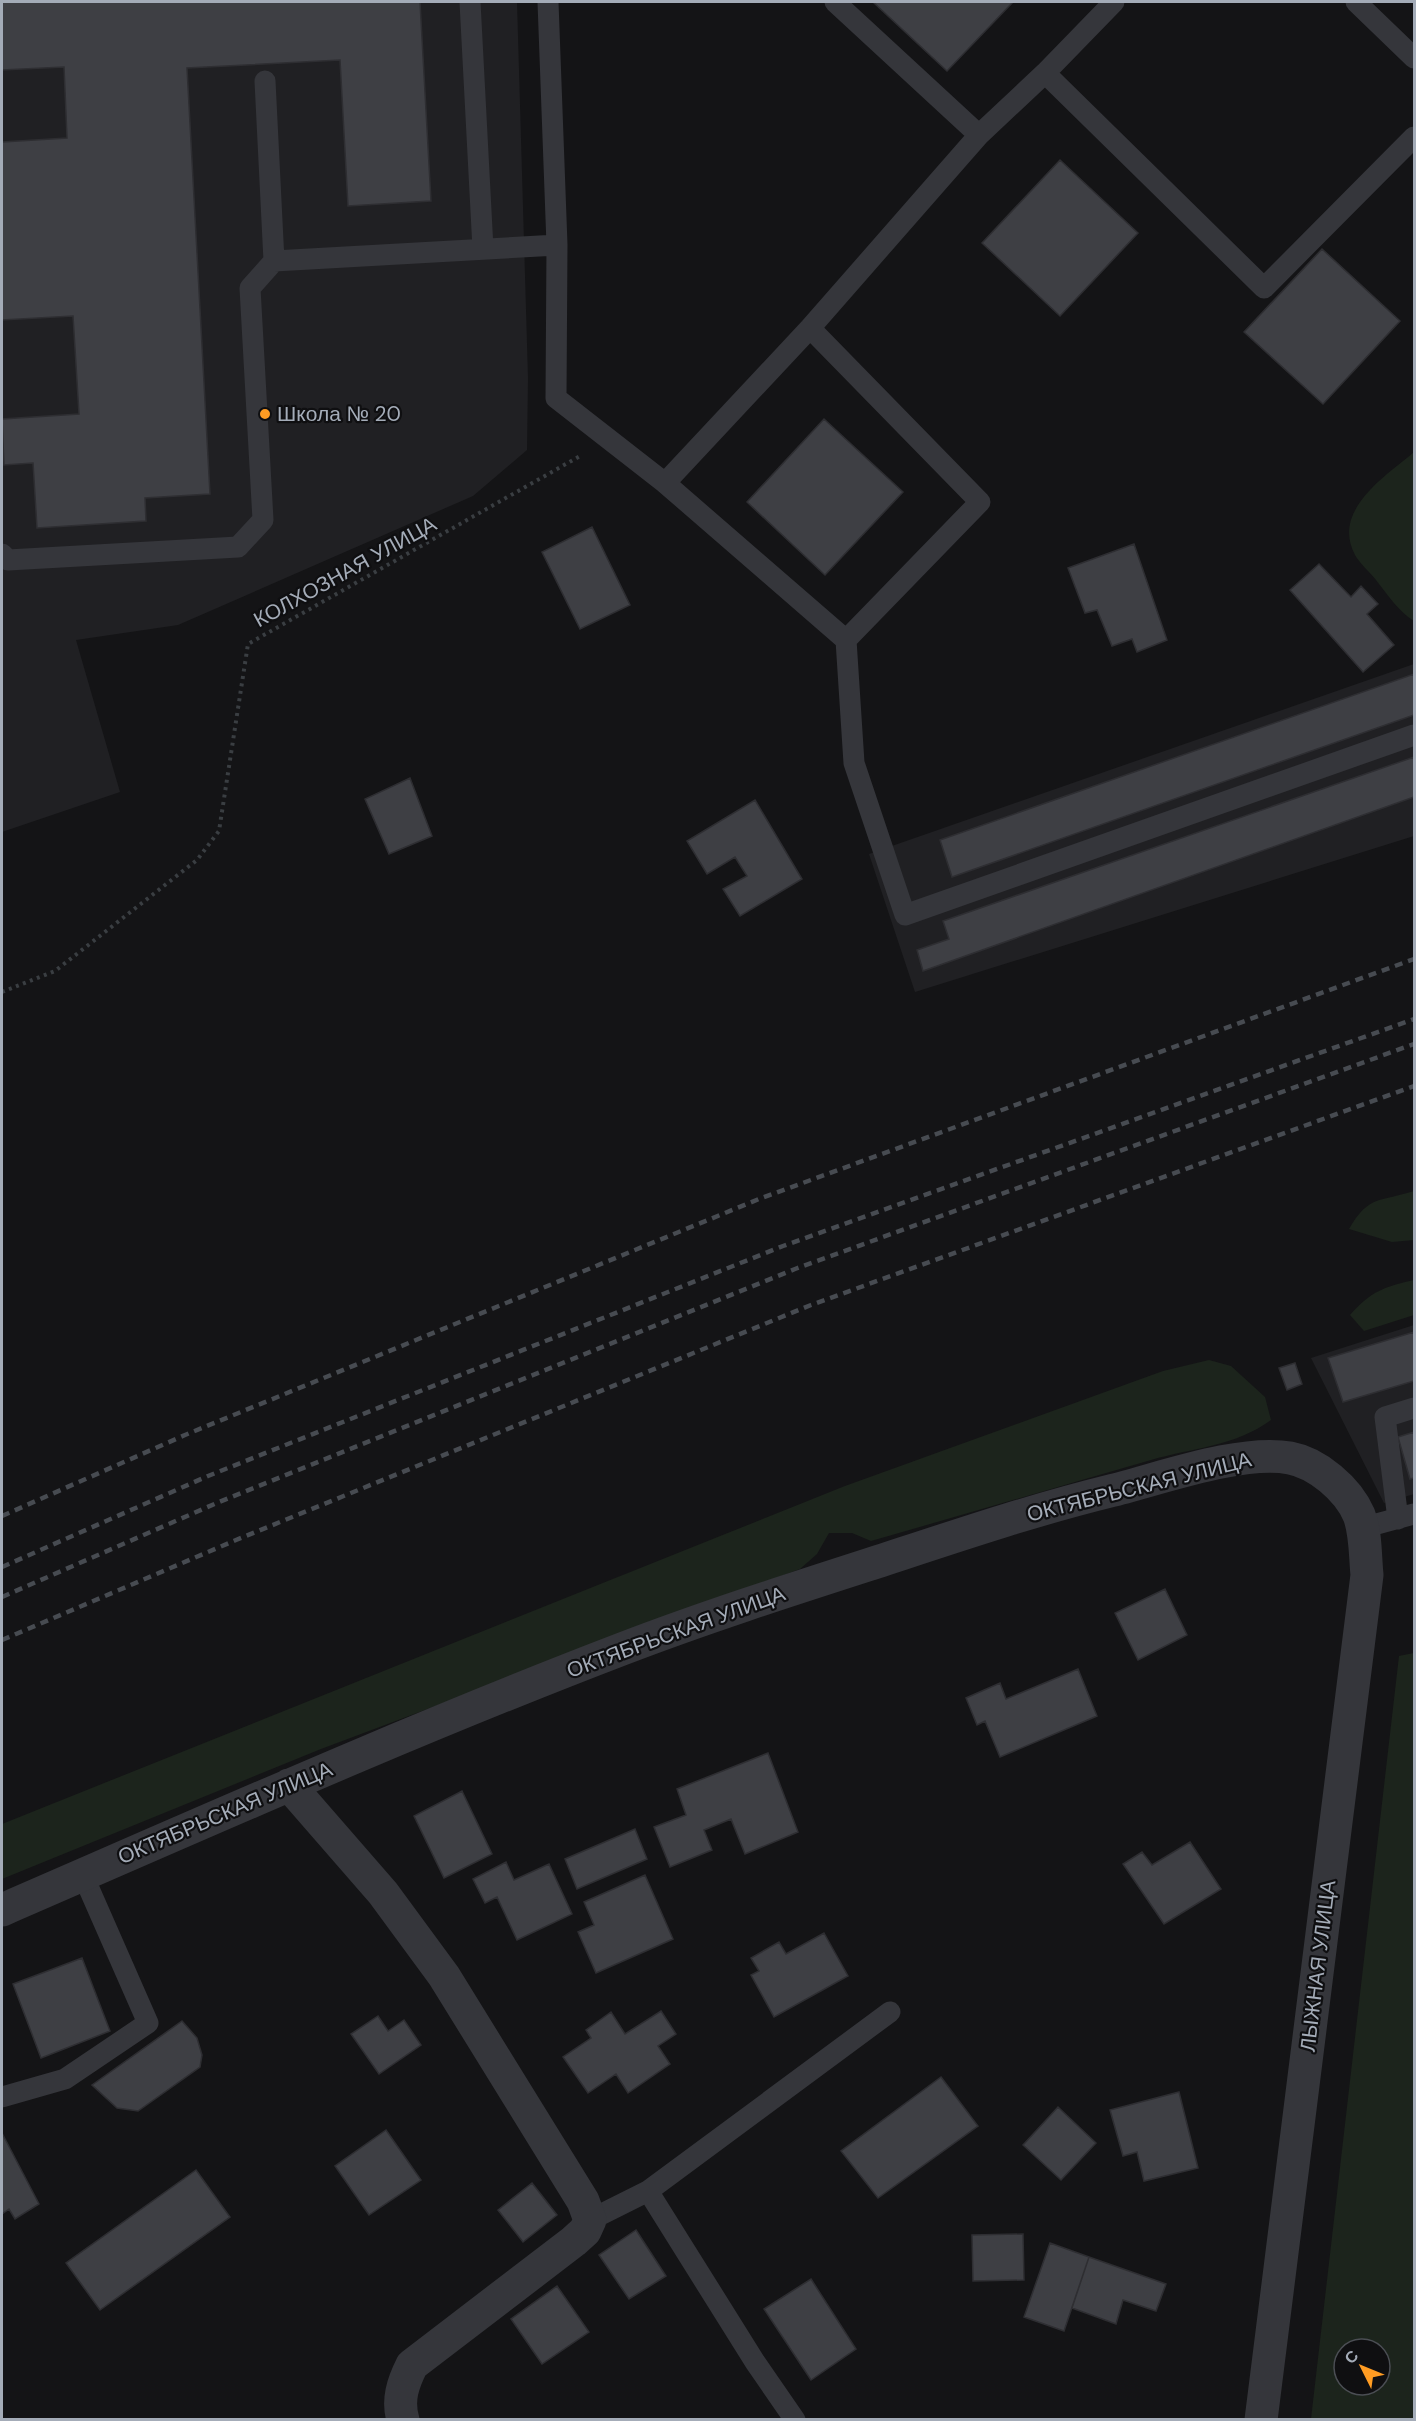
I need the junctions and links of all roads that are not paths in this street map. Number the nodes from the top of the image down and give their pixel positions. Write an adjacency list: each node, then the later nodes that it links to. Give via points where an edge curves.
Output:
1 (470, 2): 12 (lane)
2 (548, 2): 11 (lane)
3 (835, 2): 9 (lane)
4 (1114, 2): 7 (lane)
5 (1356, 2): 6 (lane)
6 (1414, 58)
7 (1045, 73): 9 (lane); 10 (lane, via 1264,288)
8 (265, 81): 13 (lane)
9 (979, 135): 14 (lane)
10 (1414, 137)
11 (557, 245): 12 (lane); 15 (lane, via 556,398)
12 (483, 249): 13 (lane)
13 (274, 261): 16 (lane, via 250,288 262,520 238,547 8,560)
14 (810, 328): 15 (lane); 17 (lane, via 980,502)
15 (665, 483): 17 (lane)
16 (2, 554)
17 (846, 640): 18 (lane, via 854,763 905,915)
18 (1414, 735)
19 (1414, 1408): 20 (lane, via 1385,1417)
20 (1406, 1516): 21 (lane)
21 (1360, 1520): 22 (street, ОКТЯБРЬСКАЯ УЛИЦА, via 1340,1489 1318,1469 1294,1459 1267,1456 1214,1465 1053,1505 816,1581 623,1648); 31 (street, ЛЫЖНАЯ УЛИЦА, via 1367,1575)
22 (289, 1785): 23 (street, ОКТЯБРЬСКАЯ УЛИЦА); 28 (street, via 383,1893 444,1976 583,2201)
23 (83, 1875): 24 (street, ОКТЯБРЬСКАЯ УЛИЦА); 26 (lane, via 148,2023 65,2079)
24 (2, 1910)
25 (890, 2012): 27 (lane)
26 (2, 2097)
27 (648, 2191): 28 (lane); 30 (lane)
28 (590, 2220): 29 (street, via 574,2241 412,2366 402,2384)
29 (403, 2420)
30 (795, 2420)
31 (1261, 2420)

